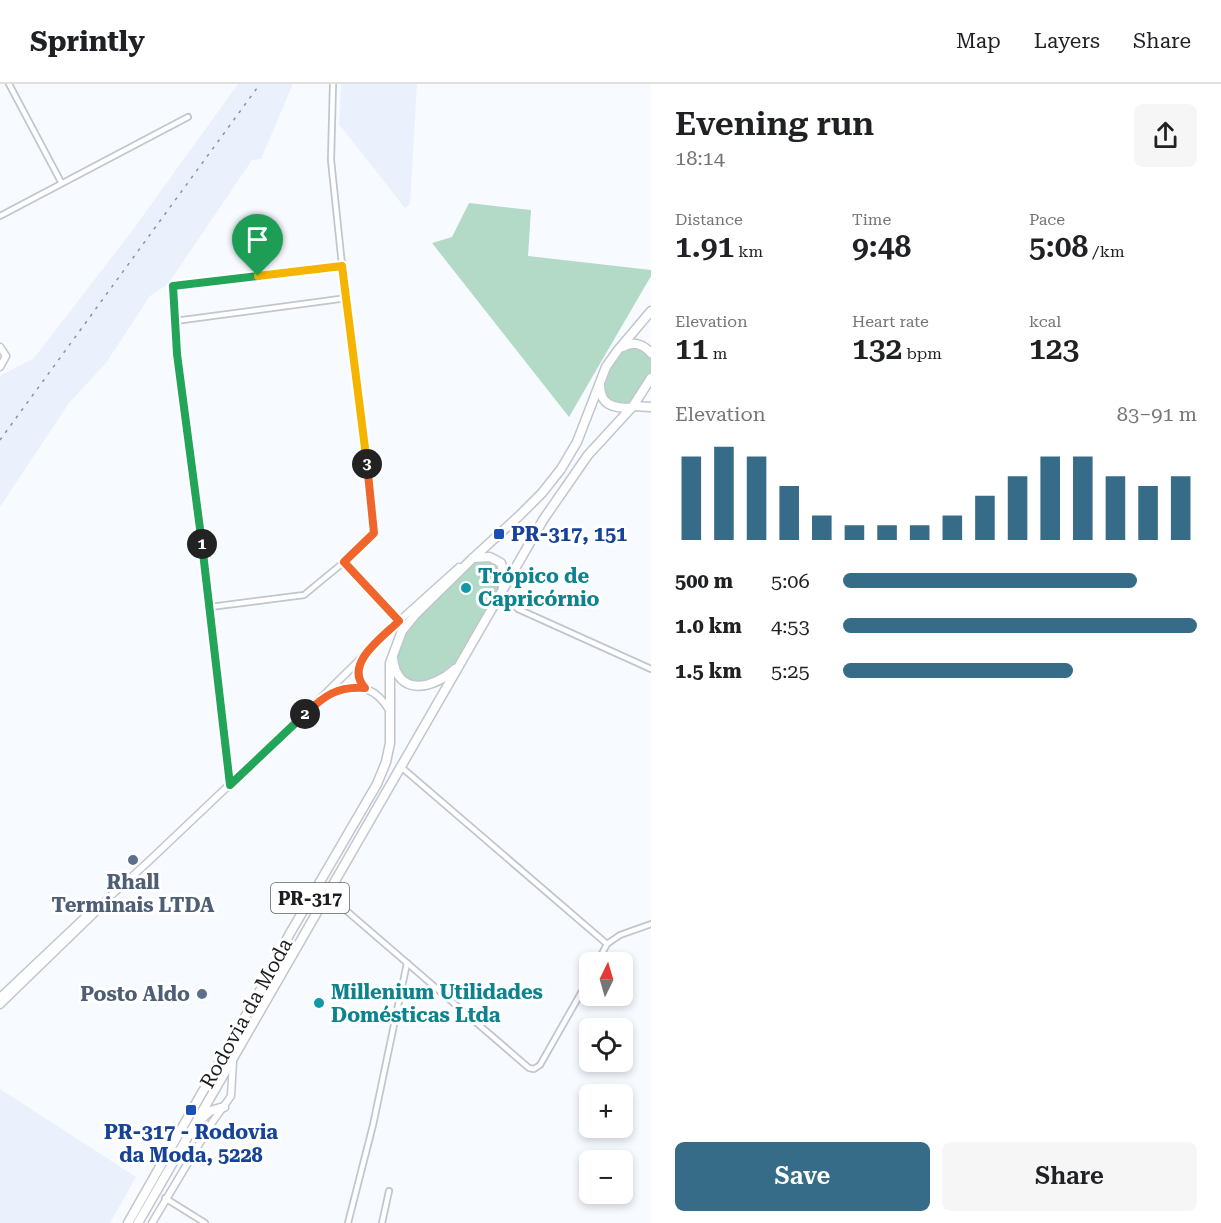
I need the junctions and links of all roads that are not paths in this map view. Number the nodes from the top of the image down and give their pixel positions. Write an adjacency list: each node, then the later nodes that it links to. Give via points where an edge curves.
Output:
1 (9, 84): 4 (street)
2 (333, 84): 6 (street, via 331,160)
3 (189, 117): 4 (street)
4 (61, 182): 5 (street)
5 (0, 216)
6 (342, 266): 7 (street); 9 (street, via 173,286)
7 (347, 298): 9 (street); 19 (street, via 375,527 373,536)
8 (651, 311): 11 (highway, PR-317)
9 (175, 321): 21 (street)
10 (0, 346): 13 (street, via 6,356)
11 (618, 350): 12 (highway, via 634,343); 15 (highway, PR-317)
12 (651, 353)
13 (1, 367)
14 (651, 378): 16 (highway, PR-317)
15 (600, 381): 16 (highway, via 600,392 607,403); 18 (highway, Rodovia da Moda / PR-317, via 577,442 561,469 527,508)
16 (632, 407): 17 (highway); 20 (highway, Rodovia da Moda / PR-317, via 566,484)
17 (651, 407)
18 (472, 559): 20 (highway, via 490,556 501,563); 22 (street); 23 (highway, Rodovia da Moda / PR-317, via 414,615)
19 (344, 562): 21 (street, via 304,595); 22 (street)
20 (503, 592): 25 (highway, Rodovia da Moda / PR-317); 26 (street, via 518,609)
21 (210, 607): 31 (street)
22 (399, 621): 24 (street)
23 (392, 652): 25 (highway, via 400,679 414,686 443,679); 29 (highway, Rodovia da Moda / PR-317)
24 (364, 656): 27 (street, via 357,676); 28 (street)
25 (461, 663): 30 (highway, Rodovia da Moda / PR-317)
26 (651, 669)
27 (365, 688): 28 (street); 29 (street, via 378,695)
28 (324, 695): 31 (street)
29 (388, 710): 46 (highway, Rodovia da Moda / PR-317, via 390,743 377,784)
30 (400, 766): 32 (highway, Rodovia da Moda / PR-317); 34 (street)
31 (230, 785): 35 (street)
32 (327, 894): 37 (street); 41 (highway, Rodovia da Moda / PR-317)
33 (651, 924): 34 (street, via 620,935)
34 (608, 944): 36 (street)
35 (52, 952): 39 (street); 40 (street)
36 (603, 952)
37 (407, 963): 38 (street, via 534,1069); 50 (street)
38 (579, 996)
39 (0, 997)
40 (0, 1005)
41 (233, 1057): 42 (street, via 231,1096); 43 (highway, Rodovia da Moda / PR-317)
42 (224, 1107): 43 (highway, via 206,1114); 45 (street)
43 (193, 1127): 47 (highway, Rodovia da Moda / PR-317)
44 (389, 1191): 51 (street)
45 (165, 1198): 48 (street); 49 (street)
46 (128, 1223)
47 (138, 1223)
48 (152, 1223)
49 (205, 1223)
50 (348, 1223)
51 (382, 1223)

